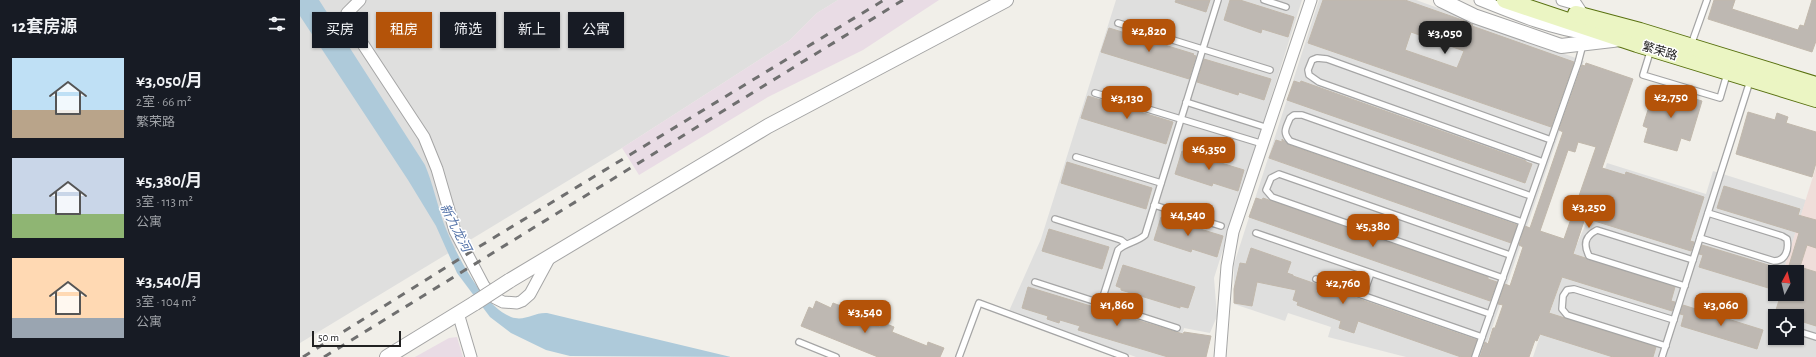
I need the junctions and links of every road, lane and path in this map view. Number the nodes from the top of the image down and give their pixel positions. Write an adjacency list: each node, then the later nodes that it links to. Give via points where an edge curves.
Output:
1 (360, 0): 43 (street, via 347,13 347,20 424,137 438,169 455,231 484,286 495,298 503,302 522,301 530,294)
2 (1006, 0): 43 (street, via 768,126)
3 (1218, 0): 18 (lane)
4 (1264, 0): 12 (lane)
5 (1311, 0): 27 (street)
6 (1441, 0): 16 (street, via 1474,16 1561,46)
7 (1480, 0): 15 (street, via 1570,32)
8 (1505, 0): 15 (main road, 繁荣路)
9 (1525, 0): 13 (main road, 繁荣路)
10 (1562, 0): 13 (street, via 1576,4)
11 (1707, 0): 17 (lane)
12 (1286, 7)
13 (1584, 16): 17 (main road, 繁荣路)
14 (1118, 23): 18 (lane)
15 (1621, 39): 16 (street); 19 (main road, 繁荣路)
16 (1583, 43): 28 (lane)
17 (1690, 47): 23 (main road, 繁荣路)
18 (1203, 49): 20 (lane); 25 (lane)
19 (1652, 49): 21 (main road, 繁荣路); 21 (lane, via 1643,75 1720,98)
20 (1270, 70)
21 (1728, 72): 22 (main road, 繁荣路)
22 (1751, 79): 23 (main road, 繁荣路); 35 (lane)
23 (1815, 86)
24 (1095, 93): 26 (lane)
25 (1186, 102): 26 (lane); 27 (lane)
26 (1181, 119): 29 (lane); 32 (lane)
27 (1268, 128): 29 (street)
28 (1551, 140): 31 (lane); 31 (lane, via 1327,59 1312,60 1308,70 1309,76 1319,82)
29 (1263, 144): 66 (street, via 1229,250)
30 (1076, 157): 32 (lane)
31 (1543, 162): 33 (lane)
32 (1161, 183): 34 (lane)
33 (1531, 196): 37 (lane); 37 (lane, via 1302,115 1290,118 1285,131 1290,140)
34 (1154, 205): 38 (lane); 41 (lane, via 1145,235 1138,241)
35 (1708, 212): 40 (lane); 40 (lane, via 1782,236 1787,239 1788,245 1784,258 1774,261)
36 (1055, 219): 41 (lane, via 1121,240)
37 (1522, 222): 42 (lane)
38 (1221, 226)
39 (1256, 233): 45 (lane)
40 (1700, 238): 44 (lane)
41 (1126, 244): 51 (lane, via 1118,250)
42 (1510, 255): 46 (lane); 46 (lane, via 1279,174 1270,178 1266,190 1272,197)
43 (550, 257): 52 (street, bridge)
44 (1693, 260): 49 (lane); 49 (lane, via 1597,230 1590,233 1585,240 1585,249 1589,256)
45 (1371, 273): 50 (lane); 53 (lane)
46 (1502, 278): 53 (lane)
47 (1316, 279): 50 (lane)
48 (1035, 282): 51 (lane)
49 (1685, 286): 54 (lane)
50 (1363, 296): 57 (lane)
51 (1101, 303): 55 (lane)
52 (458, 314): 61 (street); 62 (street)
53 (1490, 314): 57 (lane)
54 (1674, 320): 60 (lane); 60 (lane, via 1574,288 1567,290 1563,296 1562,310 1567,315)
55 (1177, 328)
56 (1804, 333): 58 (lane)
57 (1482, 337): 67 (lane)
58 (1816, 337)
59 (798, 342): 63 (lane)
60 (1666, 346): 68 (lane)
61 (387, 357)
62 (471, 357)
63 (836, 357)
64 (959, 357): 65 (lane, via 979,303)
65 (1125, 357)
66 (1220, 357)
67 (1474, 357)
68 (1662, 357)

